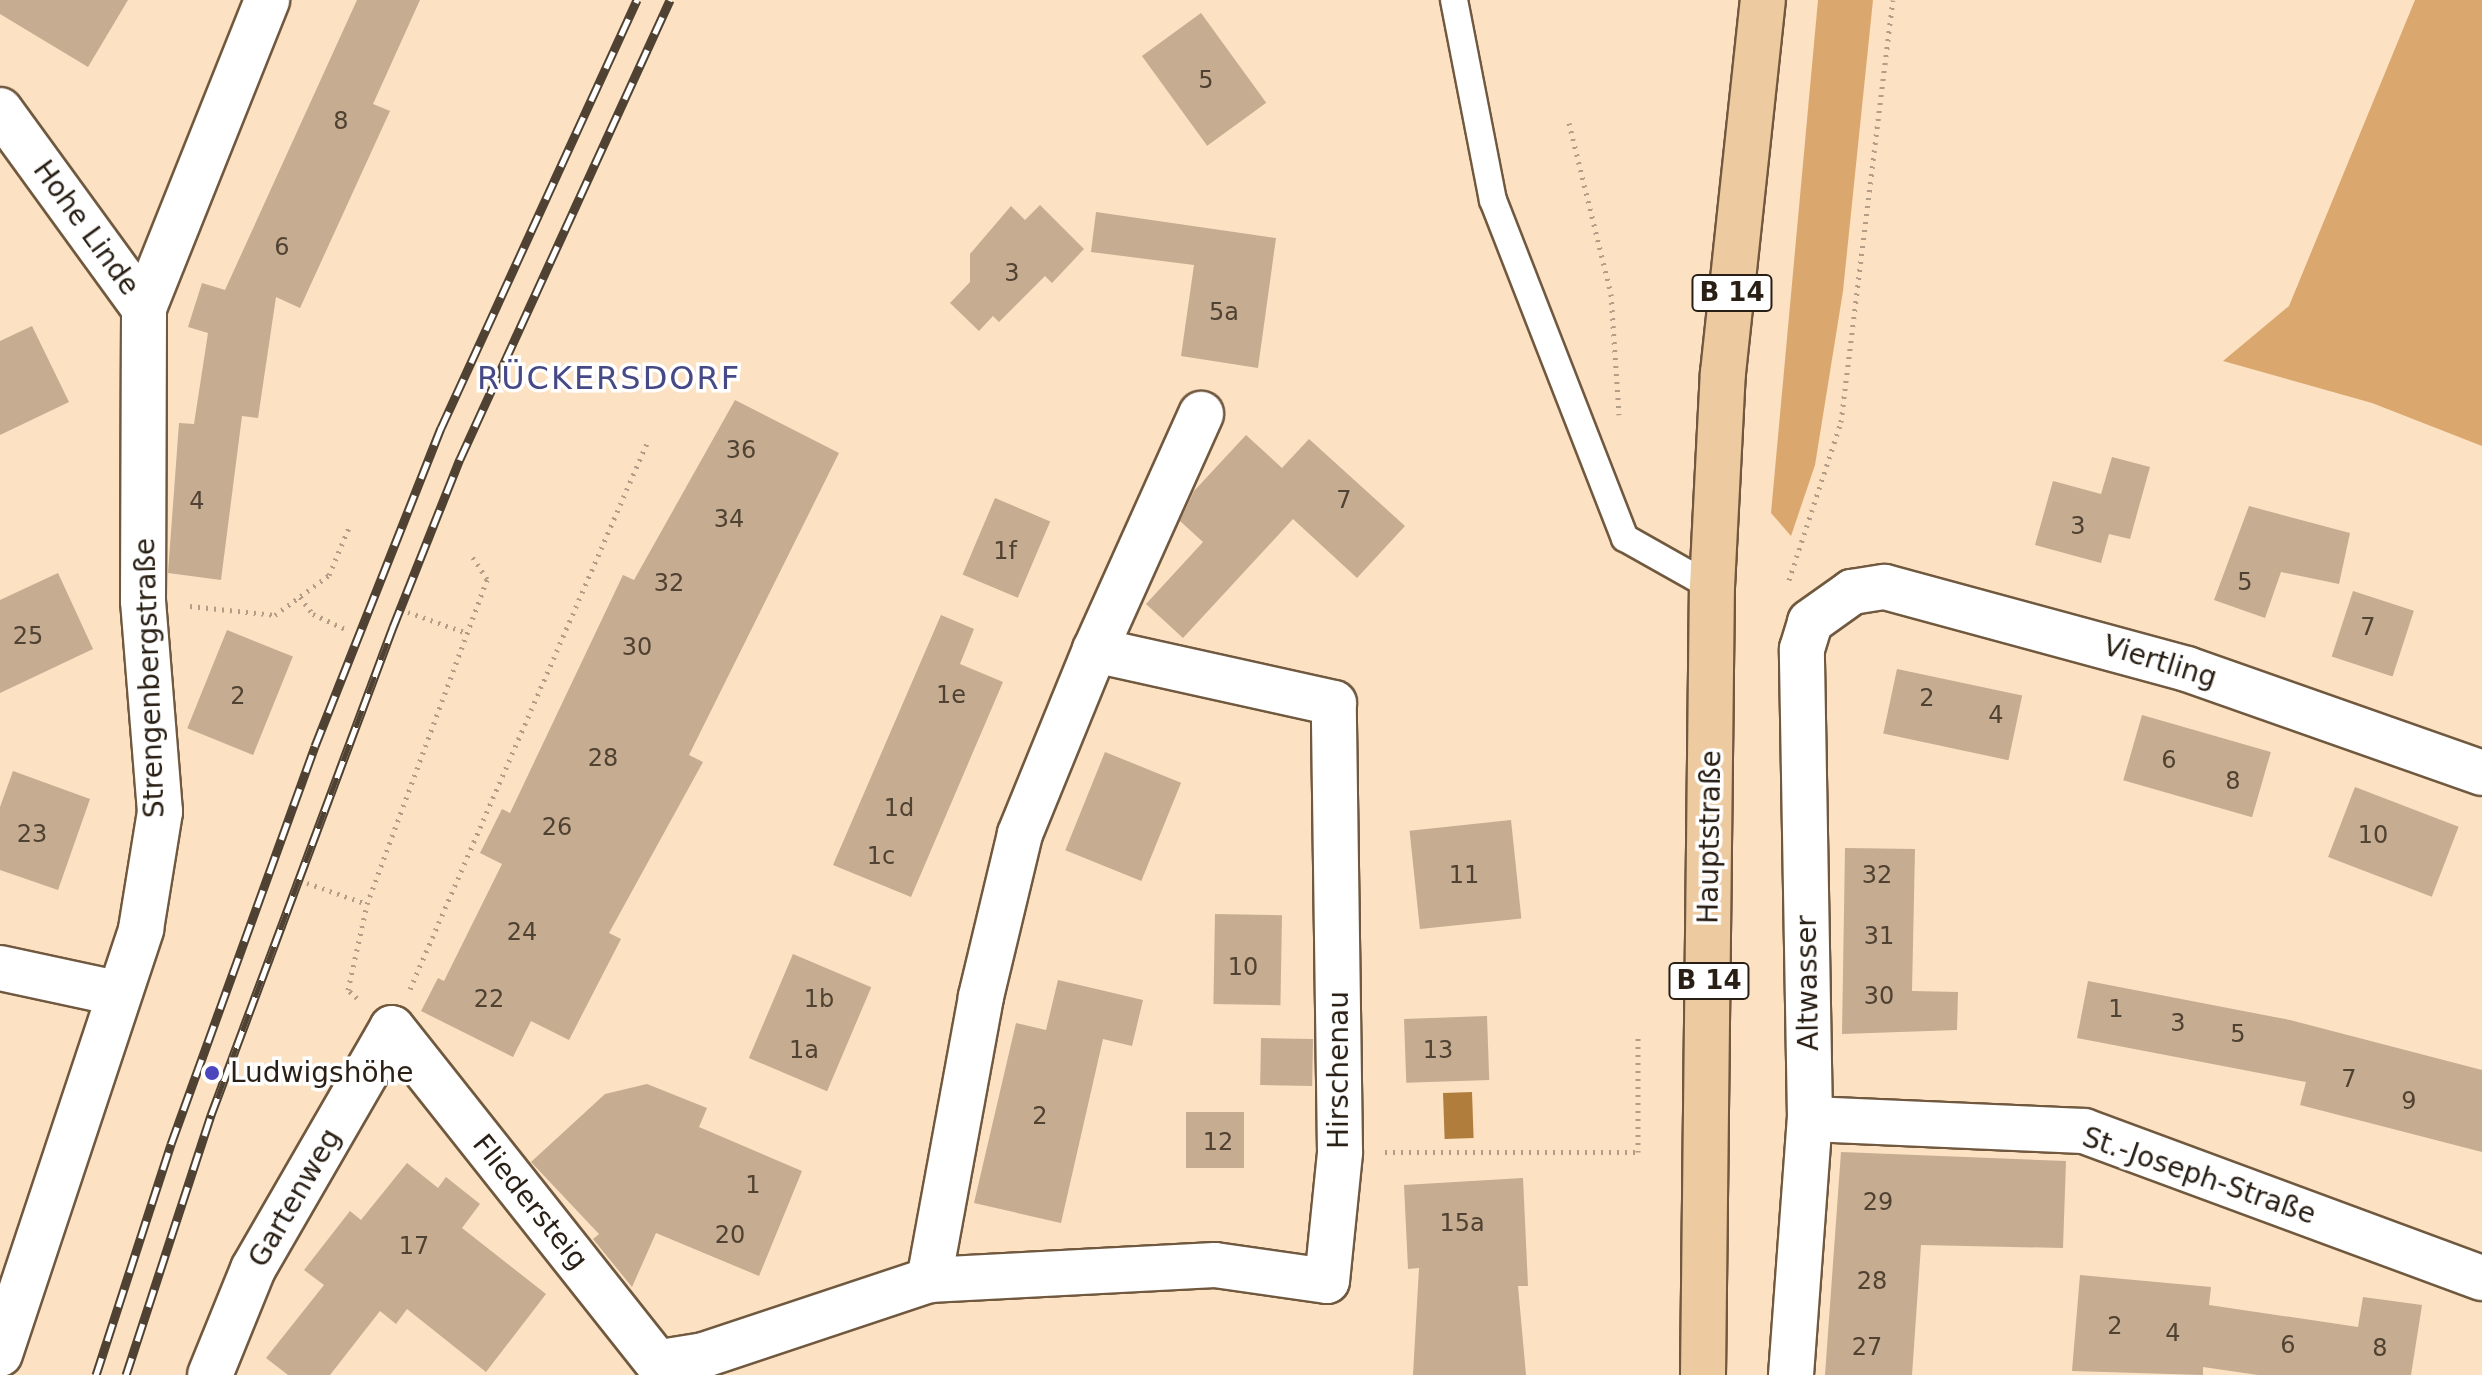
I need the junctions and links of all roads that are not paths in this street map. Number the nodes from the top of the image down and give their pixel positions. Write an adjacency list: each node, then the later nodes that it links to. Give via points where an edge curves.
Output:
1 (267, 0): 5 (street, Strengenbergstraße)
2 (1454, 0): 7 (lane, via 1493,200 1625,538)
3 (1763, 0): 7 (main road, B 14, via 1723,373)
4 (0, 110): 5 (street, Hohe Linde)
5 (144, 308): 12 (street, Strengenbergstraße, via 143,601 160,812 141,929)
6 (1201, 414): 9 (street)
7 (1712, 587): 20 (main road, Hauptstraße / B 14)
8 (1833, 604): 10 (street, Viertling, via 1852,592 1885,587 1990,612 2187,669); 14 (street, Altwasser, via 1810,622 1802,649)
9 (1095, 650): 16 (street, via 1020,834 981,997); 16 (street, Hirschenau, via 1334,703 1340,1152 1327,1281 1215,1265)
10 (2482, 773)
11 (0, 968): 12 (street)
12 (117, 993): 17 (street, Strengenbergstraße)
13 (392, 1028): 18 (street, Fliedersteig); 19 (street, Gartenweg, via 253,1269)
14 (1810, 1119): 15 (street, St.-Joseph-Straße, via 2084,1131); 21 (street, Altwasser)
15 (2482, 1278)
16 (929, 1280): 18 (street, Hirschenau)
17 (3, 1332)
18 (664, 1368)
19 (210, 1375)
20 (1703, 1375)
21 (1791, 1375)

